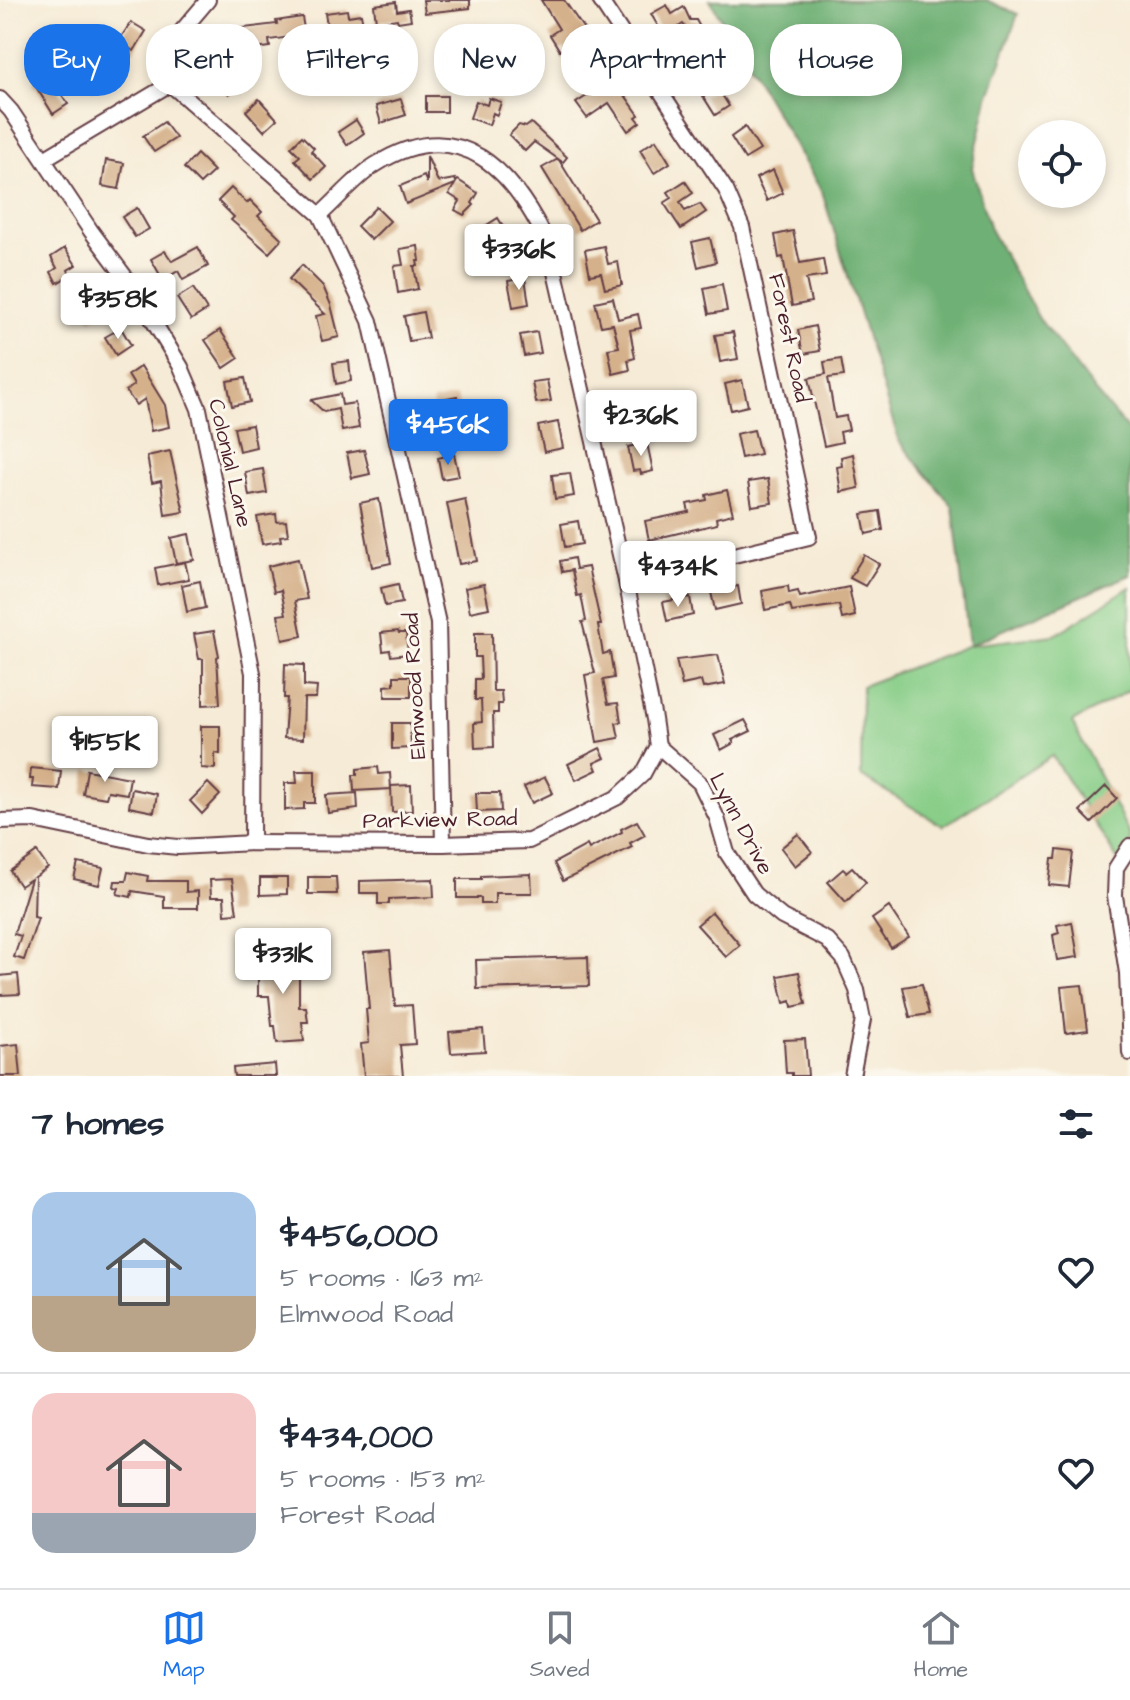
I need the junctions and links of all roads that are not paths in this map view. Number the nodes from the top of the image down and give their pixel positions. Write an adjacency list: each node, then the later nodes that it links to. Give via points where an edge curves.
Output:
1 (208, 0): 3 (street)
2 (600, 0): 9 (street, Forest Road, via 726,190 742,227 809,537)
3 (188, 24)
4 (150, 96): 7 (street)
5 (184, 96): 8 (street, Elmwood Road)
6 (0, 99): 7 (street, Colonial Lane)
7 (44, 159): 12 (street, Colonial Lane, via 132,286 181,367 199,409 253,673)
8 (320, 215): 9 (street, via 373,166 406,149 431,144 458,146 484,158 510,181 533,211 549,246); 13 (street, Elmwood Road, via 370,321 438,623)
9 (626, 581): 10 (street)
10 (658, 746): 13 (street, Parkview Road, via 643,774 618,797 569,824 529,841); 16 (street, Lynn Drive, via 700,783 727,853 754,894 782,917 827,940 843,958 863,1020)
11 (0, 821): 12 (street, Parkview Road, via 33,820 178,847)
12 (252, 843): 13 (street, Parkview Road)
13 (443, 844)
14 (1130, 846): 15 (street, via 1116,868 1115,896 1127,973)
15 (1130, 1053)
16 (852, 1076)

